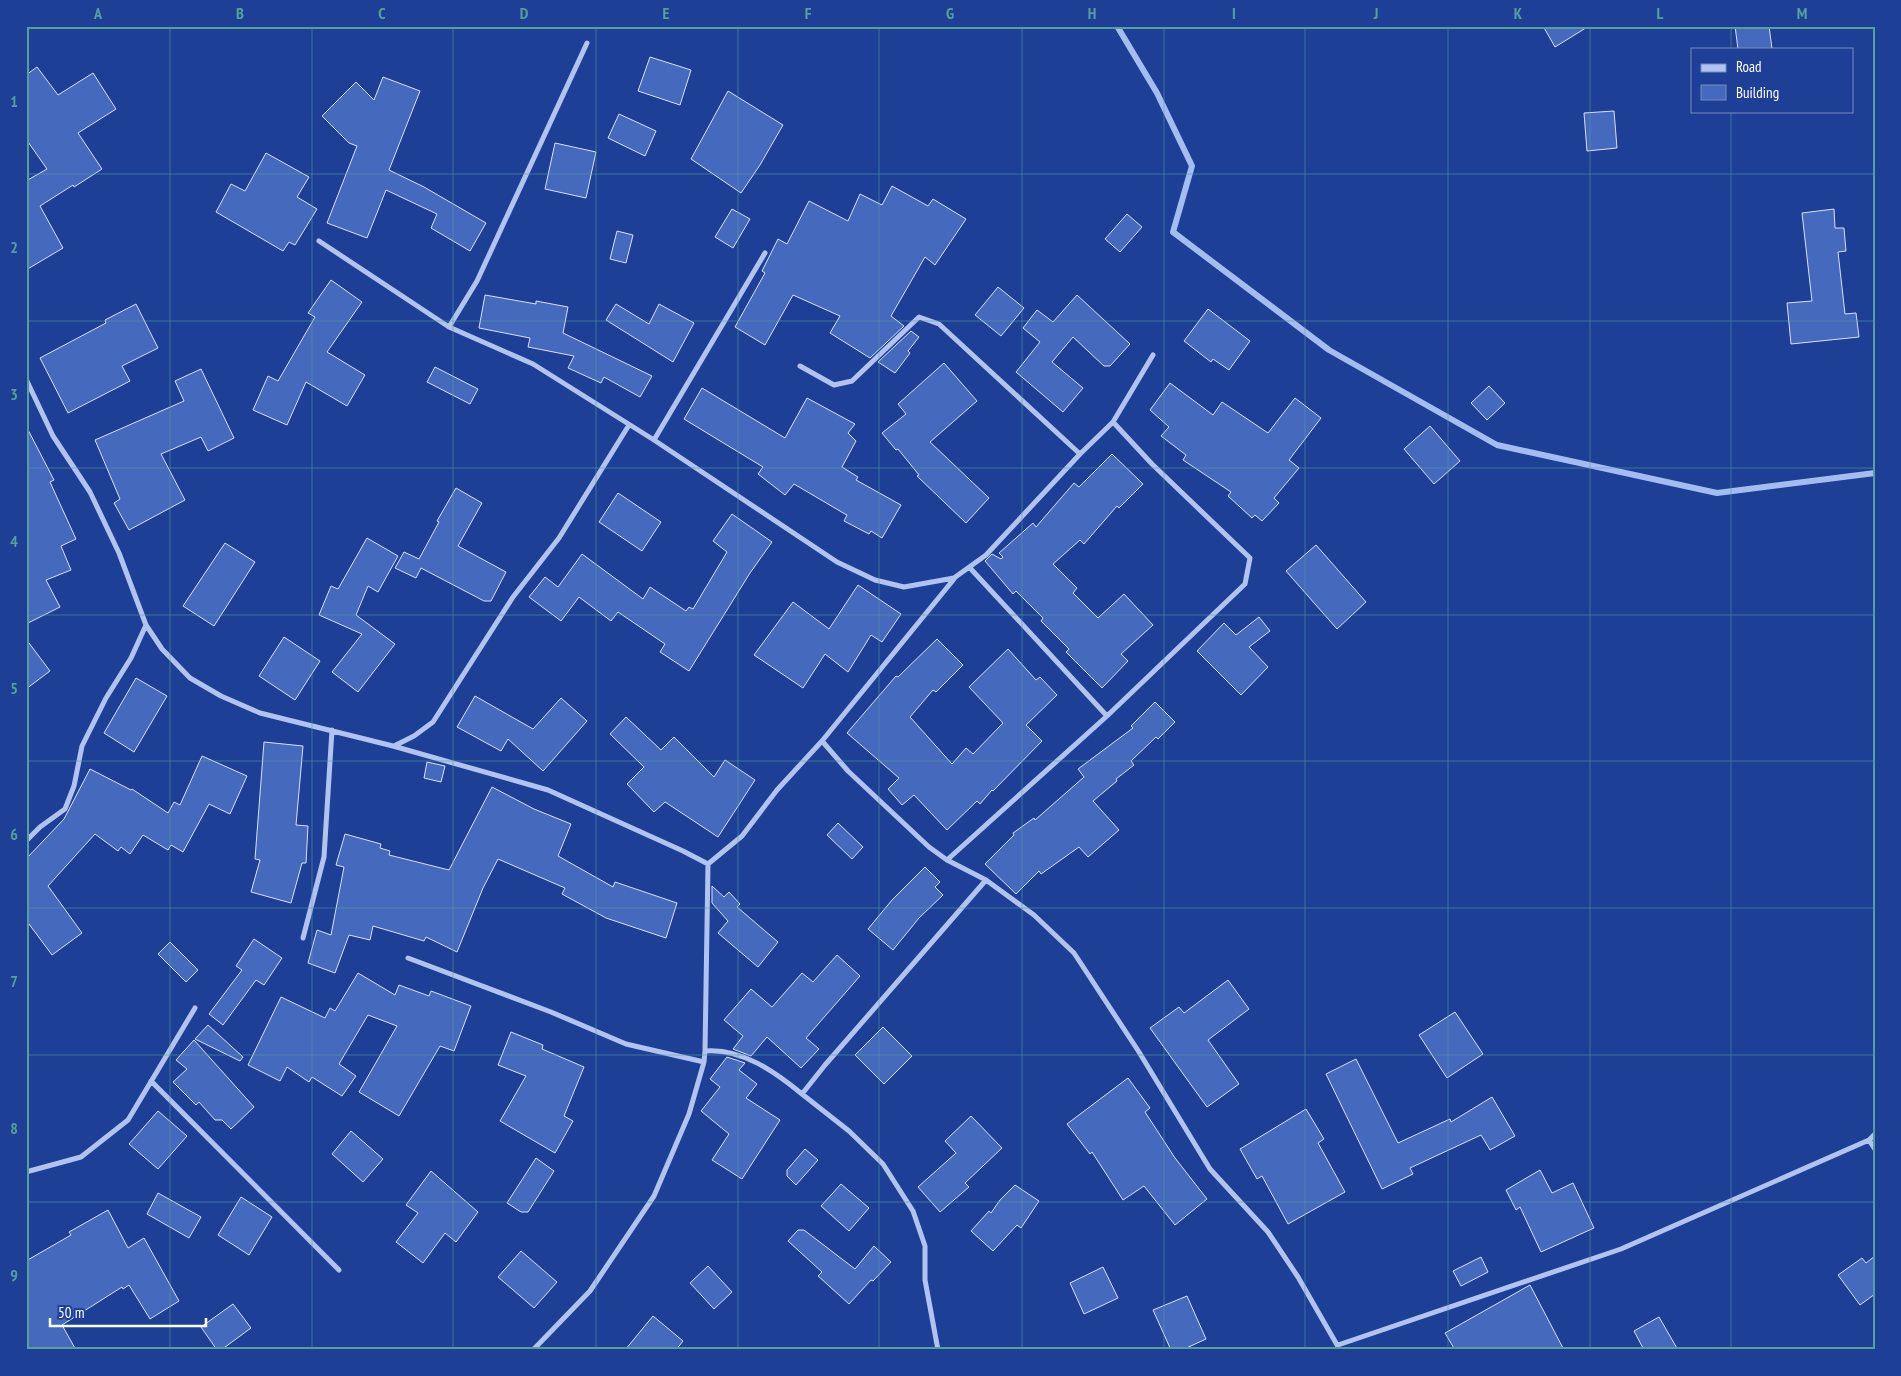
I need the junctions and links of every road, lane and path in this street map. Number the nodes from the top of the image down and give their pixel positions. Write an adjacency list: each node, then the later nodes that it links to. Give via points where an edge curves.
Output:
1 (587, 43): 4 (street, via 477,281)
2 (319, 241): 4 (street)
3 (765, 253): 10 (street)
4 (449, 327): 9 (street, via 533,364)
5 (1153, 355): 8 (street)
6 (800, 366): 11 (street, via 834,385 852,381 918,317 925,319 939,324)
7 (26, 379): 14 (street, via 53,436 90,492)
8 (1113, 422): 11 (street); 15 (street, via 1250,558 1245,584)
9 (630, 425): 10 (street); 18 (street, via 559,538 513,597 433,722)
10 (654, 440): 13 (street, via 837,562 875,580 904,587)
11 (1080, 454): 12 (street)
12 (970, 568): 13 (street); 15 (street)
13 (954, 578): 17 (street)
14 (146, 626): 16 (street, via 190,678 221,696 260,713); 19 (street, via 82,746 74,786 65,809)
15 (1107, 716): 20 (street)
16 (332, 730): 18 (street); 23 (street, via 324,857)
17 (822, 741): 20 (street, via 878,800); 21 (street, via 777,790 742,836)
18 (393, 746): 21 (street, via 548,790)
19 (26, 841)
20 (948, 860): 22 (street)
21 (708, 864): 26 (street)
22 (986, 880): 29 (street); 35 (street, via 1034,915 1074,953 1210,1169 1268,1232)
23 (303, 938)
24 (408, 958): 27 (street, via 626,1044)
25 (195, 1008): 28 (street)
26 (705, 1051): 27 (street); 29 (street, via 728,1051 741,1056 776,1073)
27 (704, 1062): 36 (street, via 689,1114 654,1196 590,1291)
28 (151, 1081): 33 (street, via 128,1120 81,1157); 34 (street)
29 (802, 1094): 37 (street, via 849,1131 883,1164 913,1211 925,1246 925,1280)
30 (1875, 1134): 31 (street)
31 (1869, 1140): 32 (street); 35 (street, via 1621,1249)
32 (1875, 1149)
33 (27, 1170)
34 (339, 1270)
35 (1339, 1347)
36 (533, 1350)
37 (938, 1350)

